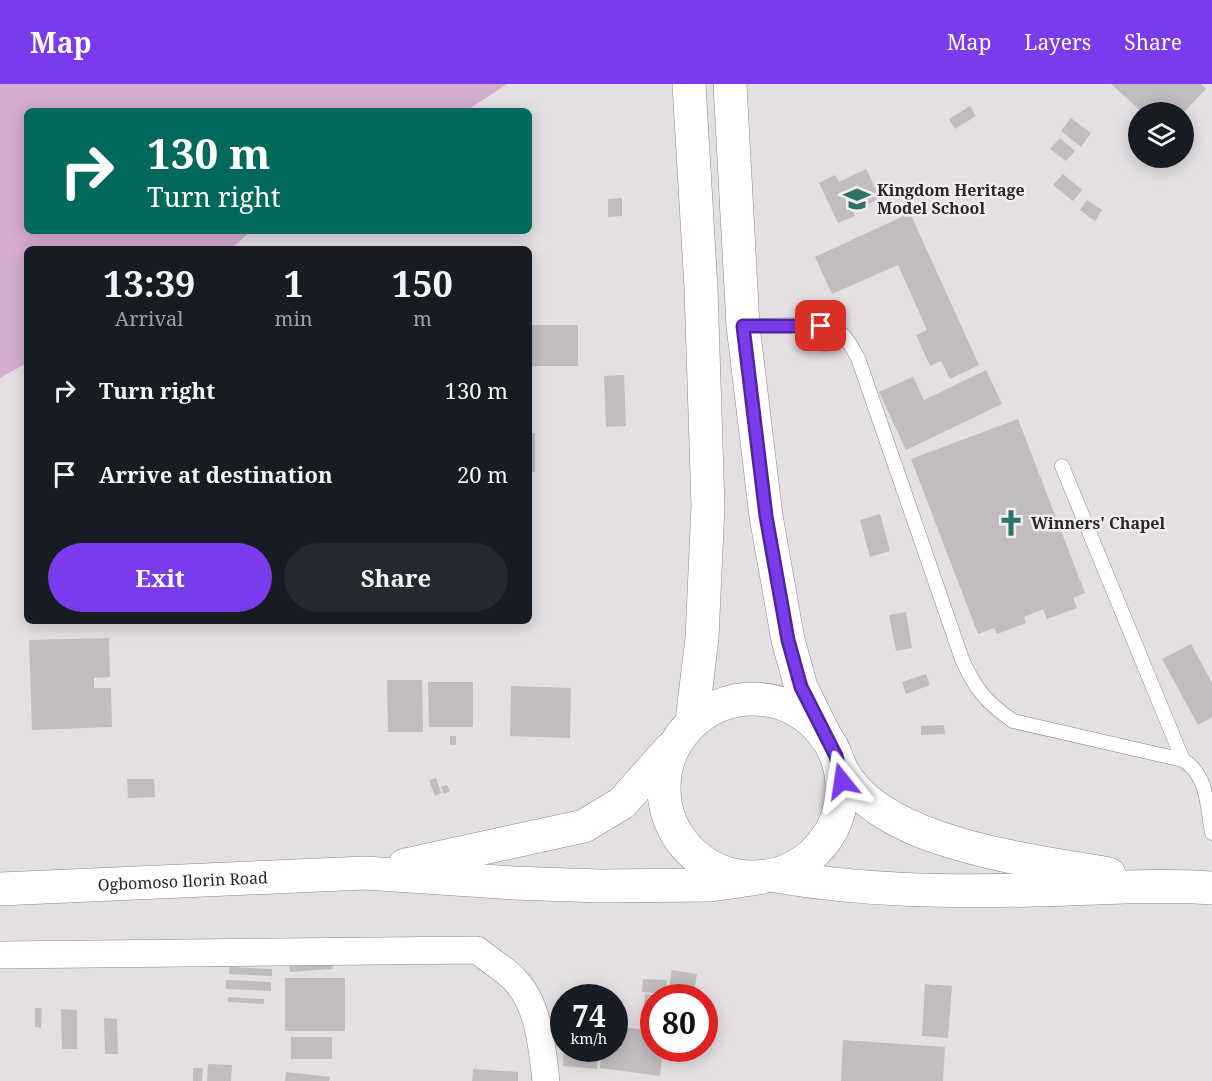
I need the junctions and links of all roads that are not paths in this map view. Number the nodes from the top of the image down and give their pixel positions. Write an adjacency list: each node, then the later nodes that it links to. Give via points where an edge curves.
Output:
1 (689, 84): 5 (main road, via 708,506 702,638)
2 (730, 84): 3 (main road)
3 (743, 326): 6 (main road, via 766,516 788,640 801,687); 7 (lane, via 821,326 835,329 845,338 858,358 962,659 972,682 993,707 1013,721)
4 (1062, 466): 7 (lane)
5 (683, 734): 6 (main road, via 718,705 747,698 777,702 804,715); 9 (main road, via 622,803 584,826); 10 (main road, via 663,776 665,808 677,837 699,860 727,875)
6 (831, 746): 10 (main road, via 842,781 840,806 832,830 818,850 799,866); 11 (main road, via 845,778 857,793 921,830 974,849)
7 (1183, 760): 8 (lane, via 1197,770 1203,782)
8 (1212, 833)
9 (365, 873): 10 (main road, via 600,886 711,885); 13 (main road, Ogbomoso Ilorin Road)
10 (767, 877): 11 (main road, via 854,888 935,891)
11 (1167, 885): 12 (main road)
12 (1212, 888)
13 (0, 889)
14 (0, 956): 15 (street, via 477,950 514,980 529,999 542,1044)
15 (546, 1081)

